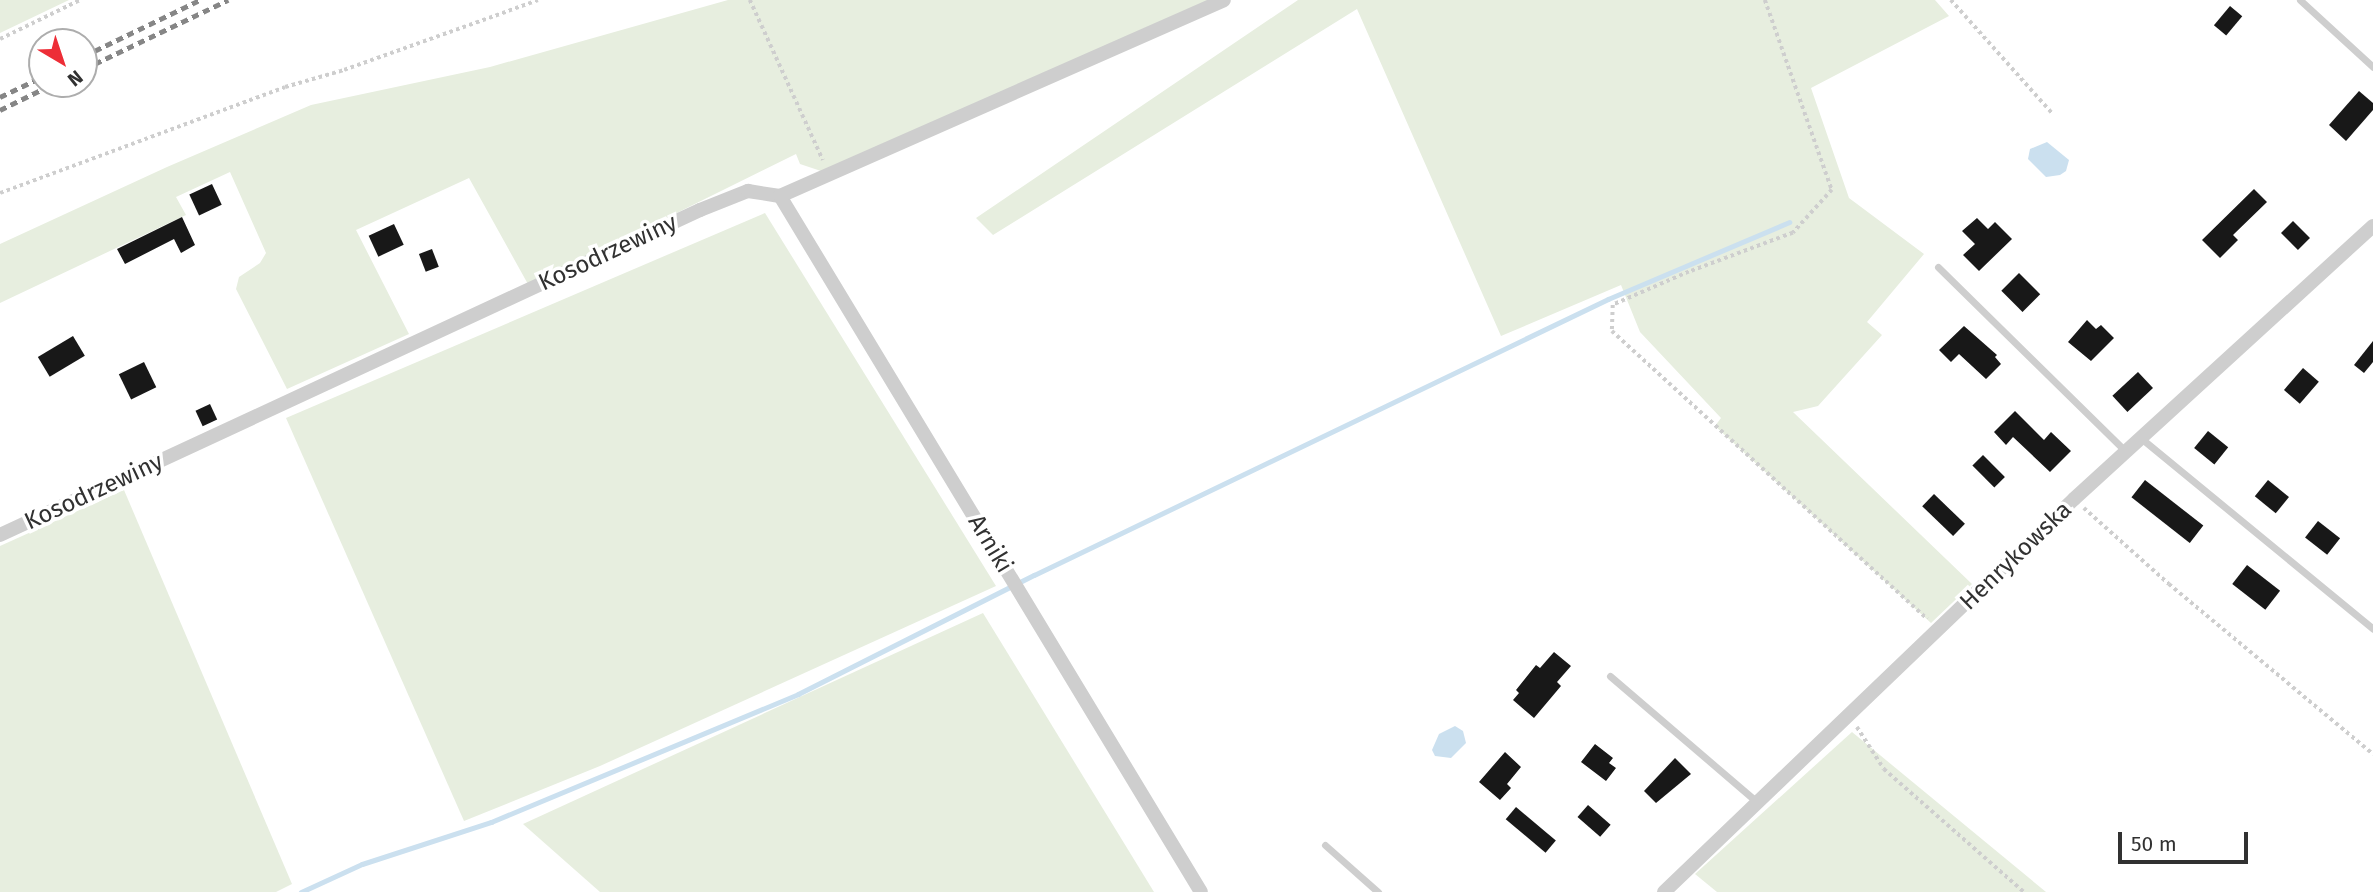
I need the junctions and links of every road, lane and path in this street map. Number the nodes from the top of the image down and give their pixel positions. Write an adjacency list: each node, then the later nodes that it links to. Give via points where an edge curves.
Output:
1 (80, 0): 9 (path)
2 (538, 0): 13 (path)
3 (750, 0): 12 (path)
4 (1224, 0): 8 (street)
5 (1765, 0): 22 (path, via 1832,190 1793,233 1614,305 1612,331)
6 (1951, 0): 11 (path)
7 (2300, 0): 10 (lane)
8 (1208, 3): 12 (street)
9 (0, 39)
10 (2373, 67)
11 (2052, 113)
12 (830, 174): 14 (street)
13 (0, 192)
14 (780, 196): 20 (street, Kosodrzewiny, via 748,191 700,209); 28 (street, Arniki)
15 (2373, 226): 17 (street, Henrykowska)
16 (1938, 267): 18 (lane)
17 (2142, 439): 18 (street, Henrykowska); 21 (lane)
18 (2126, 453): 19 (street, Henrykowska)
19 (2074, 499): 22 (street, Henrykowska); 25 (path)
20 (0, 535)
21 (2373, 629)
22 (1939, 630): 24 (street, Henrykowska)
23 (1610, 676): 26 (lane)
24 (1850, 714): 26 (street, Henrykowska); 31 (path, via 1884,769)
25 (2373, 754)
26 (1758, 802): 30 (street, Henrykowska)
27 (1325, 845): 29 (lane)
28 (1201, 892)
29 (1378, 892)
30 (1664, 892)
31 (2024, 892)

